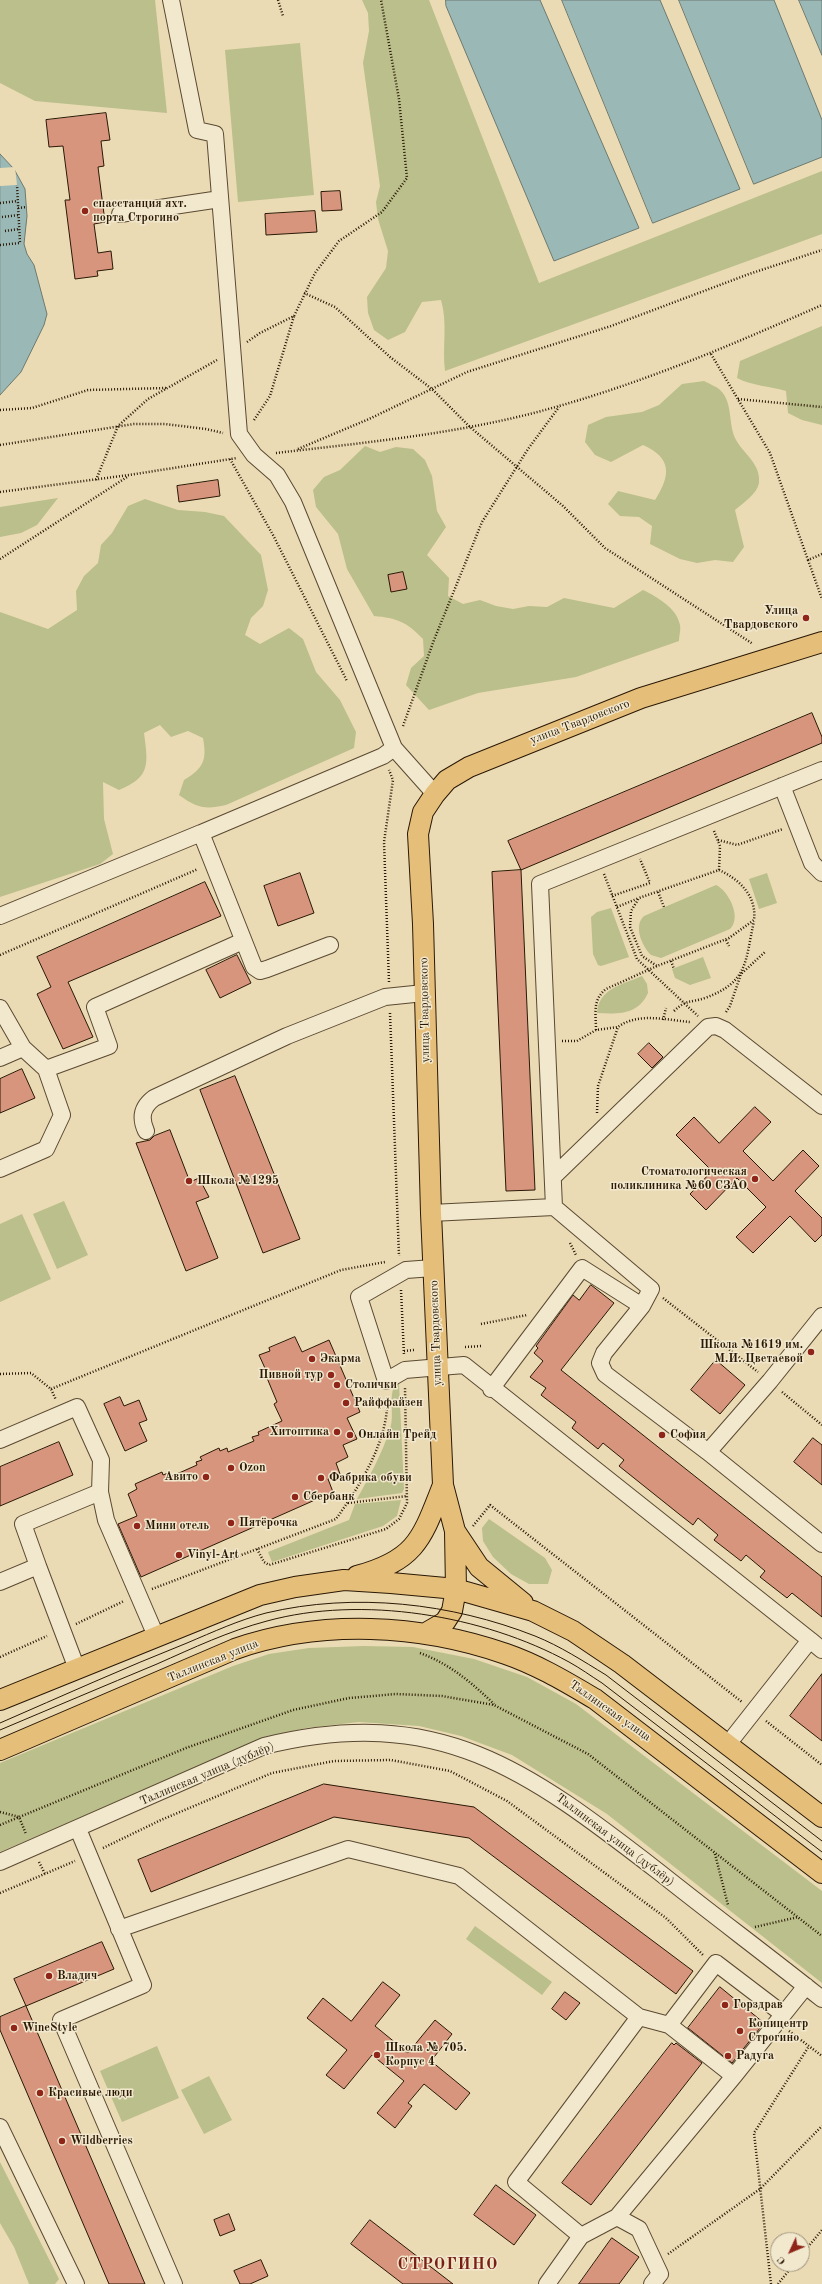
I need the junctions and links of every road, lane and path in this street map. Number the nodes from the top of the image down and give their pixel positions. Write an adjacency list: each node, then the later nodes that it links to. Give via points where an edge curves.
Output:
1 (171, 0): 6 (street, via 198,130 215,134)
2 (278, 0): 4 (path)
3 (381, 0): 18 (path, via 399,99 406,178 382,212 339,241 315,273)
4 (283, 16)
5 (17, 185): 7 (path)
6 (220, 199): 11 (street); 21 (street)
7 (18, 201): 8 (path); 10 (path)
8 (0, 203)
9 (27, 207): 10 (path)
10 (18, 208): 12 (path)
11 (120, 214)
12 (19, 215): 13 (path); 14 (path)
13 (2, 217)
14 (19, 229): 15 (path); 16 (path, via 20,243)
15 (5, 231)
16 (0, 245)
17 (822, 250): 24 (path, via 749,274 611,326 467,372)
18 (304, 293): 20 (path); 24 (path, via 335,307 390,357)
19 (822, 305): 22 (path)
20 (294, 316): 21 (path); 31 (path, via 270,396 251,425)
21 (232, 351): 23 (path); 31 (street)
22 (711, 354): 25 (path); 26 (path)
23 (167, 388): 28 (path, via 88,390 32,408); 29 (path, via 148,399)
24 (432, 389): 30 (path); 33 (path)
25 (738, 399): 27 (path); 43 (path, via 770,453)
26 (559, 406): 30 (path); 37 (path)
27 (822, 407)
28 (0, 410)
29 (118, 426): 31 (path, via 166,424 206,429 231,436); 32 (path); 39 (path)
30 (470, 427): 33 (path); 37 (path)
31 (239, 434): 34 (street)
32 (0, 445)
33 (294, 450): 34 (path)
34 (254, 455): 48 (street, via 277,475 293,502)
35 (230, 459): 47 (path, via 273,535)
36 (214, 462): 38 (path)
37 (518, 467): 46 (path, via 605,548); 48 (path, via 482,522)
38 (129, 475): 39 (path); 42 (path)
39 (96, 480): 40 (path)
40 (0, 492)
41 (822, 554): 43 (path)
42 (0, 559)
43 (808, 560): 44 (path)
44 (822, 599)
45 (822, 642): 51 (main road, улица Твардовского, via 605,712 469,767 447,780)
46 (753, 645)
47 (348, 684)
48 (389, 752): 51 (street); 53 (street); 80 (path, via 393,780 384,842)
49 (822, 770): 50 (street)
50 (782, 786): 52 (street); 55 (street)
51 (435, 794): 79 (main road, улица Твардовского, via 425,808 418,834)
52 (796, 824): 54 (path, via 737,845); 59 (street, via 812,864)
53 (201, 832): 57 (street); 66 (street)
54 (718, 840)
55 (635, 846): 62 (path, via 650,883); 91 (street, via 540,884)
56 (720, 846): 58 (path)
57 (213, 862): 69 (street); 73 (path)
58 (719, 870): 61 (path); 67 (path, via 729,874 747,890 755,912)
59 (822, 873)
60 (607, 882): 62 (path)
61 (658, 892): 63 (path); 65 (path)
62 (612, 896): 64 (path)
63 (639, 898): 64 (path); 75 (path, via 631,911 630,927 642,956)
64 (617, 907): 77 (path, via 637,959)
65 (664, 907)
66 (0, 916)
67 (754, 920): 68 (path); 78 (path)
68 (726, 940): 71 (path); 74 (path)
69 (243, 941): 70 (street, via 254,967 260,970); 94 (street, via 95,1006 109,1046)
70 (330, 945)
71 (729, 946)
72 (765, 952): 78 (path)
73 (0, 955)
74 (671, 961): 75 (path); 76 (path)
75 (657, 966): 77 (path)
76 (674, 969)
77 (650, 970): 81 (path); 90 (path, via 598,995 595,1004)
78 (741, 974): 81 (path, via 721,992 703,999); 88 (path, via 730,1006)
79 (424, 993): 80 (street); 101 (main road, улица Твардовского)
80 (389, 996): 97 (street, via 286,1036 154,1098 144,1109 142,1116); 102 (path)
81 (684, 1002): 84 (path); 85 (path)
82 (0, 1008): 92 (street)
83 (666, 1008): 86 (path)
84 (674, 1011)
85 (696, 1014)
86 (663, 1020): 87 (path); 89 (path, via 637,1018)
87 (691, 1022)
88 (716, 1026): 96 (street, via 725,1030); 99 (street, via 708,1027 700,1033)
89 (618, 1027): 90 (path, via 610,1026); 95 (path)
90 (596, 1030): 91 (path, via 577,1041)
91 (548, 1041): 99 (street)
92 (23, 1048): 93 (street); 94 (street)
93 (0, 1058)
94 (46, 1069): 98 (street, via 62,1114 46,1148)
95 (598, 1086)
96 (822, 1106)
97 (146, 1131)
98 (0, 1169)
99 (553, 1177): 100 (street)
100 (554, 1207): 101 (street); 104 (street)
101 (431, 1213): 103 (main road, улица Твардовского)
102 (400, 1267): 103 (street, via 406,1270); 112 (path); 116 (street, via 359,1297); 118 (path, via 341,1270)
103 (433, 1268): 113 (main road, улица Твардовского)
104 (651, 1289): 105 (street); 117 (path)
105 (642, 1306): 106 (street, via 582,1268); 123 (street, via 604,1353 600,1364 605,1374)
106 (550, 1310): 108 (path); 119 (street)
107 (822, 1316): 117 (street)
108 (480, 1324)
109 (482, 1346): 110 (path)
110 (465, 1347)
111 (414, 1350): 112 (path)
112 (404, 1351): 114 (path)
113 (438, 1366): 114 (street); 119 (street, via 464,1365); 124 (main road, улица Твардовского)
114 (405, 1370): 116 (street); 126 (path)
115 (0, 1374): 118 (path, via 31,1373)
116 (386, 1381): 127 (path, via 388,1415 384,1430 372,1459)
117 (770, 1381): 121 (path); 123 (street)
118 (51, 1389): 120 (path)
119 (491, 1389): 139 (street)
120 (62, 1414): 122 (street); 125 (street, via 77,1407 101,1460)
121 (822, 1425)
122 (0, 1440)
123 (708, 1452): 129 (street)
124 (443, 1485): 128 (main road, улица Твардовского); 132 (main road, via 424,1533 407,1553 390,1566)
125 (100, 1492): 131 (street, via 23,1524); 135 (street, via 106,1520)
126 (407, 1496): 127 (path); 130 (path, via 404,1512 399,1519 390,1526 368,1535 269,1565 264,1562)
127 (348, 1503): 130 (path, via 336,1519)
128 (462, 1530): 134 (main road, улица Твардовского); 136 (main road, via 473,1560 484,1572); 144 (path, via 490,1505)
129 (822, 1544)
130 (257, 1549): 135 (path)
131 (38, 1566): 133 (street); 141 (street)
132 (344, 1580): 134 (main road); 138 (main road, via 260,1594)
133 (0, 1582)
134 (456, 1589): 136 (main road); 137 (main road, улица Твардовского, via 452,1611 445,1622)
135 (140, 1594): 138 (street)
136 (533, 1611): 145 (main road, via 573,1631 612,1657)
137 (426, 1634): 146 (main road, Таллинская улица, via 348,1629 264,1640 235,1649); 153 (main road, Таллинская улица, via 507,1654 561,1678 595,1699)
138 (156, 1636): 141 (main road)
139 (816, 1645): 144 (street)
140 (418, 1652): 143 (path, via 468,1679)
141 (77, 1669): 142 (main road)
142 (0, 1700)
143 (494, 1705): 149 (path, via 442,1696 396,1694 349,1698 293,1710 186,1748); 151 (path, via 588,1754)
144 (754, 1711): 145 (street); 147 (path)
145 (728, 1744): 148 (main road)
146 (0, 1750)
147 (822, 1765)
148 (822, 1818)
149 (0, 1825)
150 (78, 1829): 152 (street, Таллинская улица (дублёр)); 154 (street); 155 (street, Таллинская улица (дублёр), via 264,1746 304,1737 357,1733 420,1736 463,1748 504,1765 549,1792 594,1822)
151 (715, 1853): 155 (path); 156 (path)
152 (0, 1862)
153 (822, 1873)
154 (119, 1929): 160 (street, via 348,1849 459,1876); 174 (street, via 143,1985 61,2020)
155 (734, 1931): 157 (street, Таллинская улица (дублёр))
156 (822, 1936)
157 (806, 1986): 158 (street, Таллинская улица (дублёр)); 159 (street)
158 (822, 1999)
159 (783, 2014): 161 (street, via 716,1963); 163 (street)
160 (639, 2018): 161 (street); 169 (street, via 516,2182)
161 (670, 2025): 163 (street)
162 (822, 2056): 166 (path, via 810,2046 754,2133)
163 (734, 2076): 167 (street)
164 (822, 2126): 166 (path)
165 (0, 2127): 173 (street)
166 (760, 2189): 171 (path); 177 (path)
167 (617, 2217): 169 (street); 171 (street, via 639,2229)
168 (822, 2230): 170 (path)
169 (581, 2236): 175 (street)
170 (810, 2244)
171 (655, 2263): 176 (street, via 660,2274)
172 (788, 2272): 178 (path)
173 (76, 2284)
174 (174, 2284)
175 (547, 2284)
176 (652, 2284)
177 (771, 2284)
178 (778, 2284)

